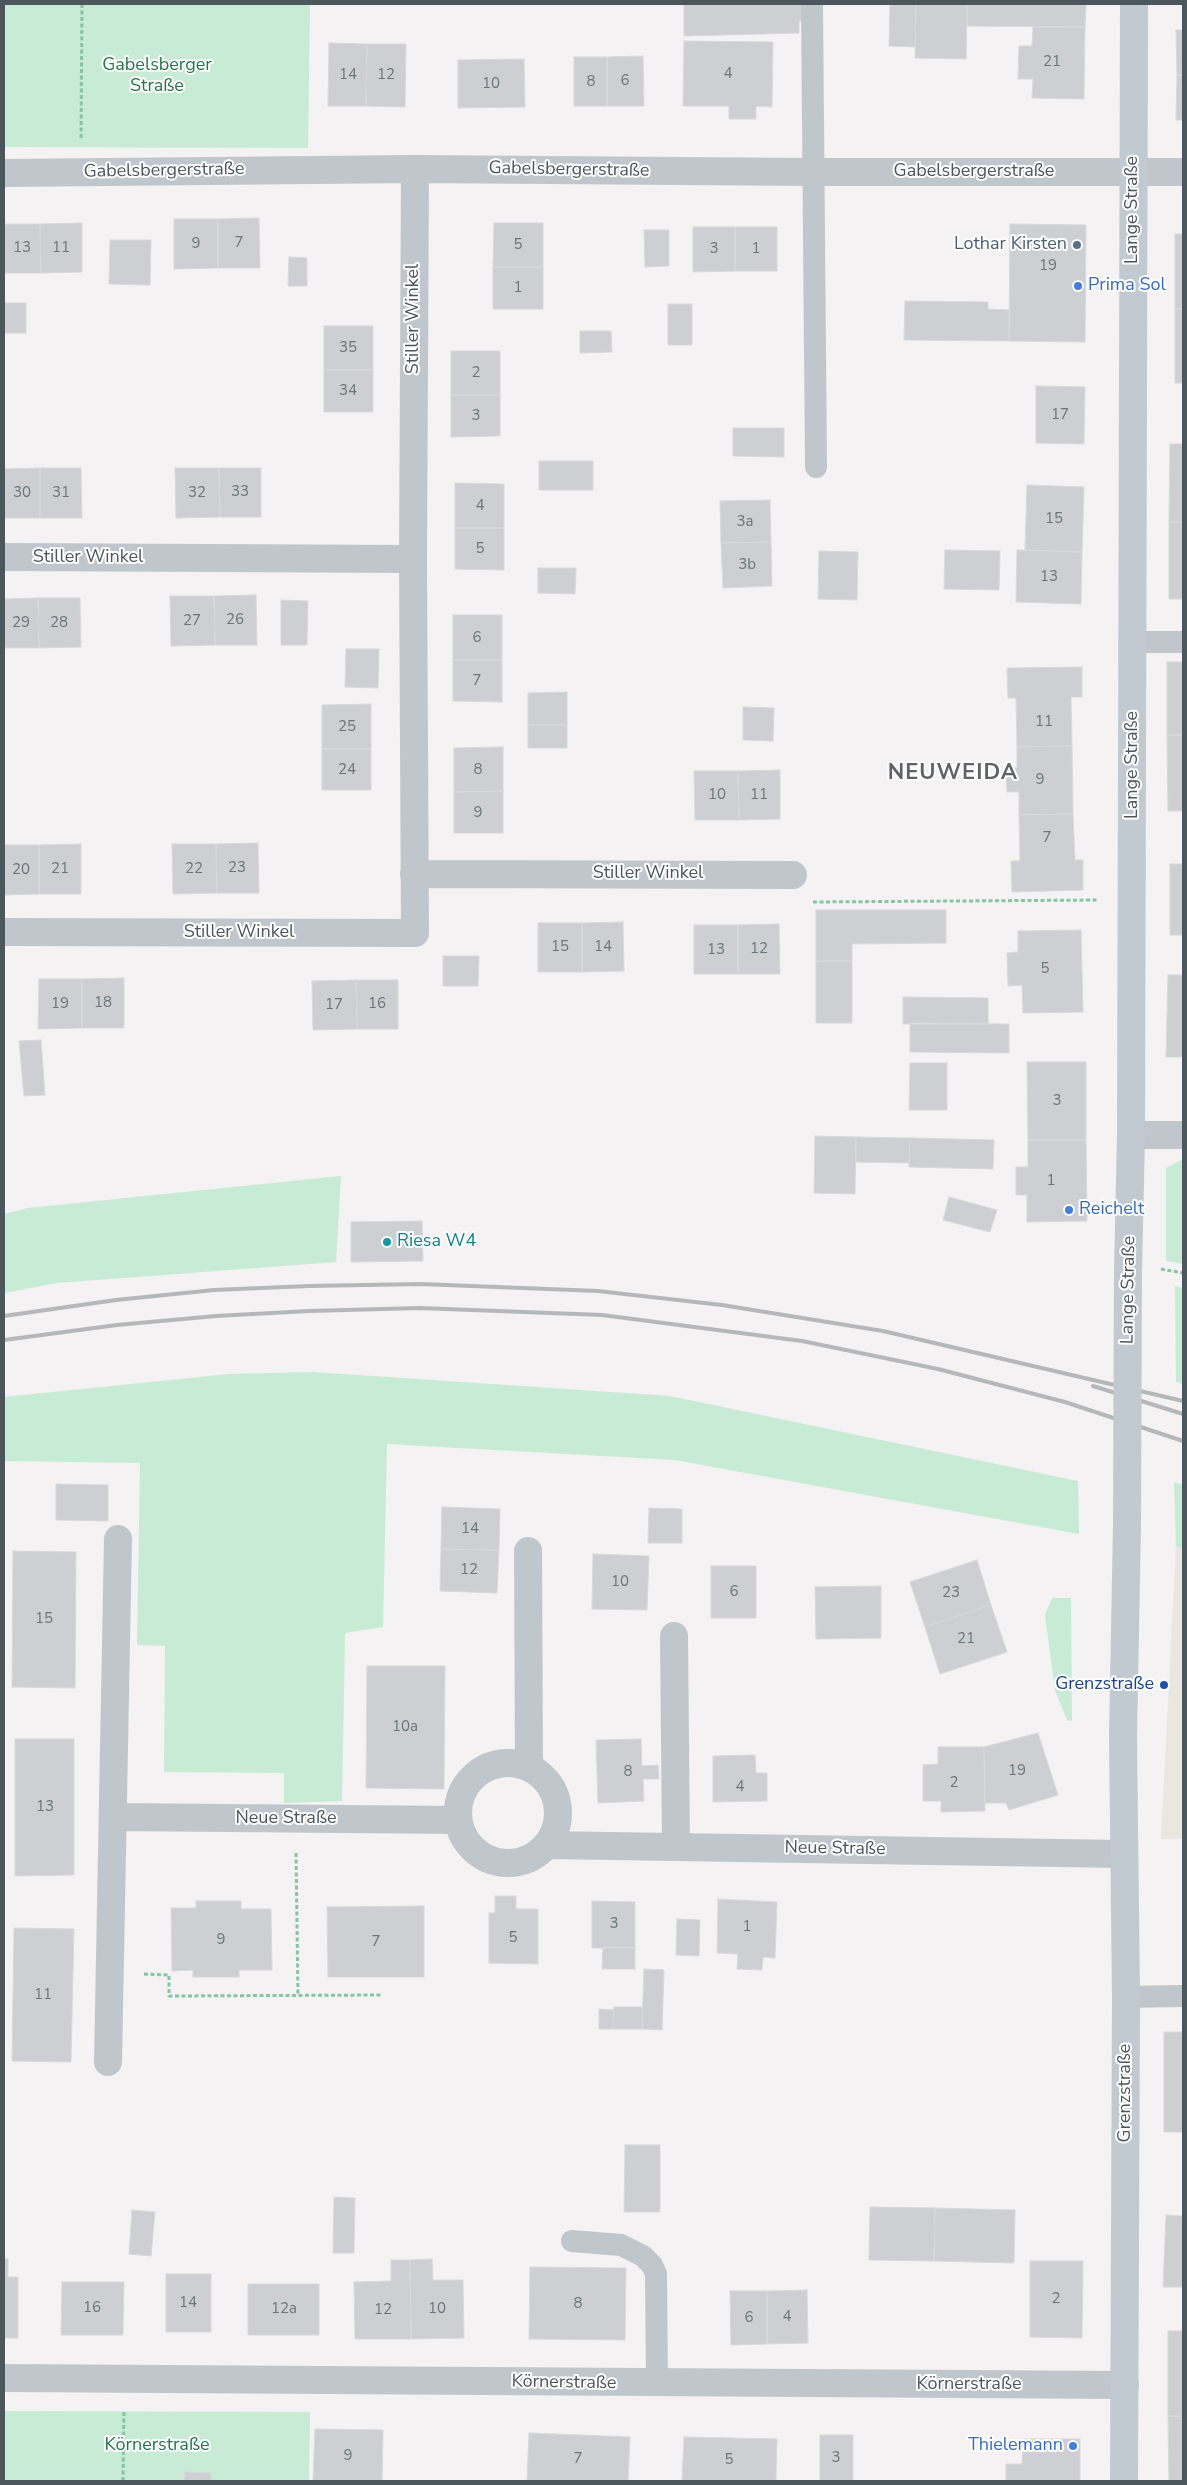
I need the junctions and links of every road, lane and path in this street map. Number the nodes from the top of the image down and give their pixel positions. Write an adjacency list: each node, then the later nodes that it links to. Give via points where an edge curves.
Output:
1 (82, 4): 5 (path)
2 (812, 4): 6 (lane)
3 (1134, 4): 7 (street, Lange Straße)
4 (415, 168): 5 (street, Gabelsbergerstraße); 6 (street, Gabelsbergerstraße); 12 (street, Stiller Winkel)
5 (81, 172): 9 (street, Gabelsbergerstraße)
6 (813, 172): 7 (street, Gabelsbergerstraße); 10 (lane)
7 (1134, 172): 8 (street, Gabelsbergerstraße); 13 (street, Lange Straße)
8 (1183, 172)
9 (4, 173)
10 (816, 468)
11 (4, 557): 12 (street, Stiller Winkel)
12 (413, 558): 15 (street, Stiller Winkel)
13 (1133, 642): 14 (lane); 17 (street, Lange Straße)
14 (1183, 642)
15 (414, 874): 16 (street, Stiller Winkel); 18 (street, Stiller Winkel, via 415,933)
16 (793, 875): 17 (path, via 811,902)
17 (1132, 899): 19 (street, Lange Straße)
18 (4, 932)
19 (1131, 1135): 20 (street); 21 (street, Lange Straße, bridge)
20 (1183, 1135)
21 (1127, 1525): 31 (street, Grenzstraße)
22 (118, 1539): 26 (street)
23 (528, 1552): 25 (street)
24 (674, 1636): 30 (street)
25 (529, 1767): 28 (street, via 499,1763 484,1768 463,1790); 29 (street, via 549,1784 555,1796 557,1821)
26 (114, 1818): 27 (street, Neue Straße); 32 (street)
27 (296, 1820): 28 (street, Neue Straße); 33 (path)
28 (458, 1820): 29 (street, via 468,1844 477,1853 501,1863 526,1860)
29 (546, 1845): 30 (street, Neue Straße)
30 (676, 1846): 31 (street, Neue Straße)
31 (1123, 1854): 36 (street, Grenzstraße)
32 (110, 1973): 33 (path, via 169,1975 169,1996); 37 (street)
33 (298, 1996): 34 (path)
34 (383, 1996)
35 (1183, 1996): 36 (lane)
36 (1126, 1997): 42 (street, Grenzstraße)
37 (108, 2062)
38 (572, 2241): 41 (lane, via 621,2245 643,2256 652,2266 656,2274)
39 (4, 2378): 40 (street, Körnerstraße)
40 (125, 2378): 41 (street, Körnerstraße); 43 (path)
41 (657, 2384): 42 (street, Körnerstraße)
42 (1125, 2385): 44 (street, Grenzstraße)
43 (123, 2481)
44 (1124, 2481)

